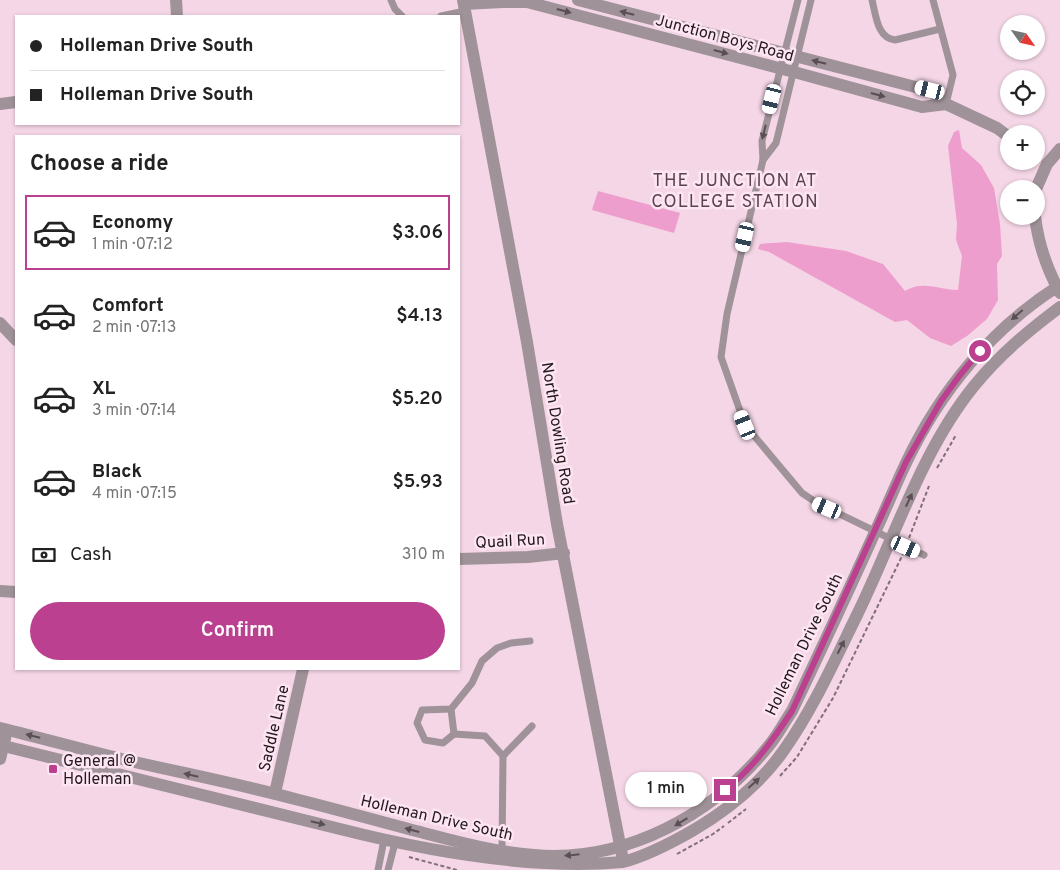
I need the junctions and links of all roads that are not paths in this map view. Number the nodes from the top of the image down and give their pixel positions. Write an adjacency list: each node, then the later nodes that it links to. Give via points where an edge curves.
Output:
1 (176, 0): 9 (street)
2 (391, 0): 10 (lane)
3 (578, 0): 13 (street, Junction Boys Road, one-way to 3)
4 (798, 0): 13 (lane)
5 (811, 0): 13 (lane)
6 (872, 0): 12 (lane, via 881,33 887,39)
7 (933, 0): 12 (lane)
8 (464, 5): 11 (lane); 14 (street, Junction Boys Road, one-way to 14, via 527,2); 32 (street, North Dowling Road)
9 (177, 15)
10 (401, 15)
11 (443, 15)
12 (940, 29): 18 (lane, via 953,75)
13 (791, 55): 14 (lane); 15 (lane); 18 (street, Junction Boys Road, one-way to 13, via 930,90)
14 (780, 68): 15 (street, Junction Boys Road); 19 (lane)
15 (794, 72): 18 (street, Junction Boys Road, one-way to 18, via 922,107); 20 (lane)
16 (15, 102): 17 (street)
17 (0, 104)
18 (946, 104): 21 (street, Junction Boys Road)
19 (769, 114): 20 (lane); 24 (lane, one-way to 24, via 762,141)
20 (782, 118): 24 (lane, via 776,143)
21 (1000, 132)
22 (1060, 149): 23 (street)
23 (1045, 158)
24 (763, 160): 30 (lane, via 720,357 745,425 802,493)
25 (1036, 225): 26 (street, via 1045,260)
26 (1059, 288): 30 (street, Holleman Drive South, one-way to 30, via 1023,310 960,375 906,462)
27 (1060, 307): 31 (street, Holleman Drive South, one-way to 27, via 944,430 972,388 1027,332)
28 (0, 323): 29 (street)
29 (15, 339)
30 (875, 532): 31 (lane); 48 (street, Holleman Drive South, one-way to 48, via 792,711 771,742 733,784 694,814 670,828)
31 (890, 540): 33 (lane); 50 (street, Holleman Drive South, one-way to 31, via 712,819 761,777 783,752 827,674)
32 (564, 553): 34 (street, Quail Run); 48 (street, North Dowling Road)
33 (924, 555)
34 (460, 559)
35 (0, 591): 36 (street)
36 (15, 592)
37 (530, 641): 39 (lane, via 496,648 482,660 472,683)
38 (303, 670): 46 (street, Saddle Lane)
39 (451, 709): 42 (lane); 42 (lane, via 422,710 417,723 425,740 443,742)
40 (532, 726): 44 (lane)
41 (4, 729): 43 (street); 46 (street, Holleman Drive South, one-way to 41, via 124,760)
42 (454, 734): 44 (lane, via 486,736)
43 (2, 745): 45 (street); 47 (street, Holleman Drive South, one-way to 47)
44 (503, 756): 49 (lane)
45 (0, 759)
46 (275, 793): 49 (street, Holleman Drive South, one-way to 46)
47 (389, 841): 51 (street, Holleman Drive South); 52 (lane); 53 (lane)
48 (620, 846): 49 (street, Holleman Drive South, one-way to 49, via 565,856); 50 (street, North Dowling Road)
49 (502, 851)
50 (624, 866): 51 (street, Holleman Drive South)
51 (521, 869)
52 (378, 870)
53 (388, 870)

